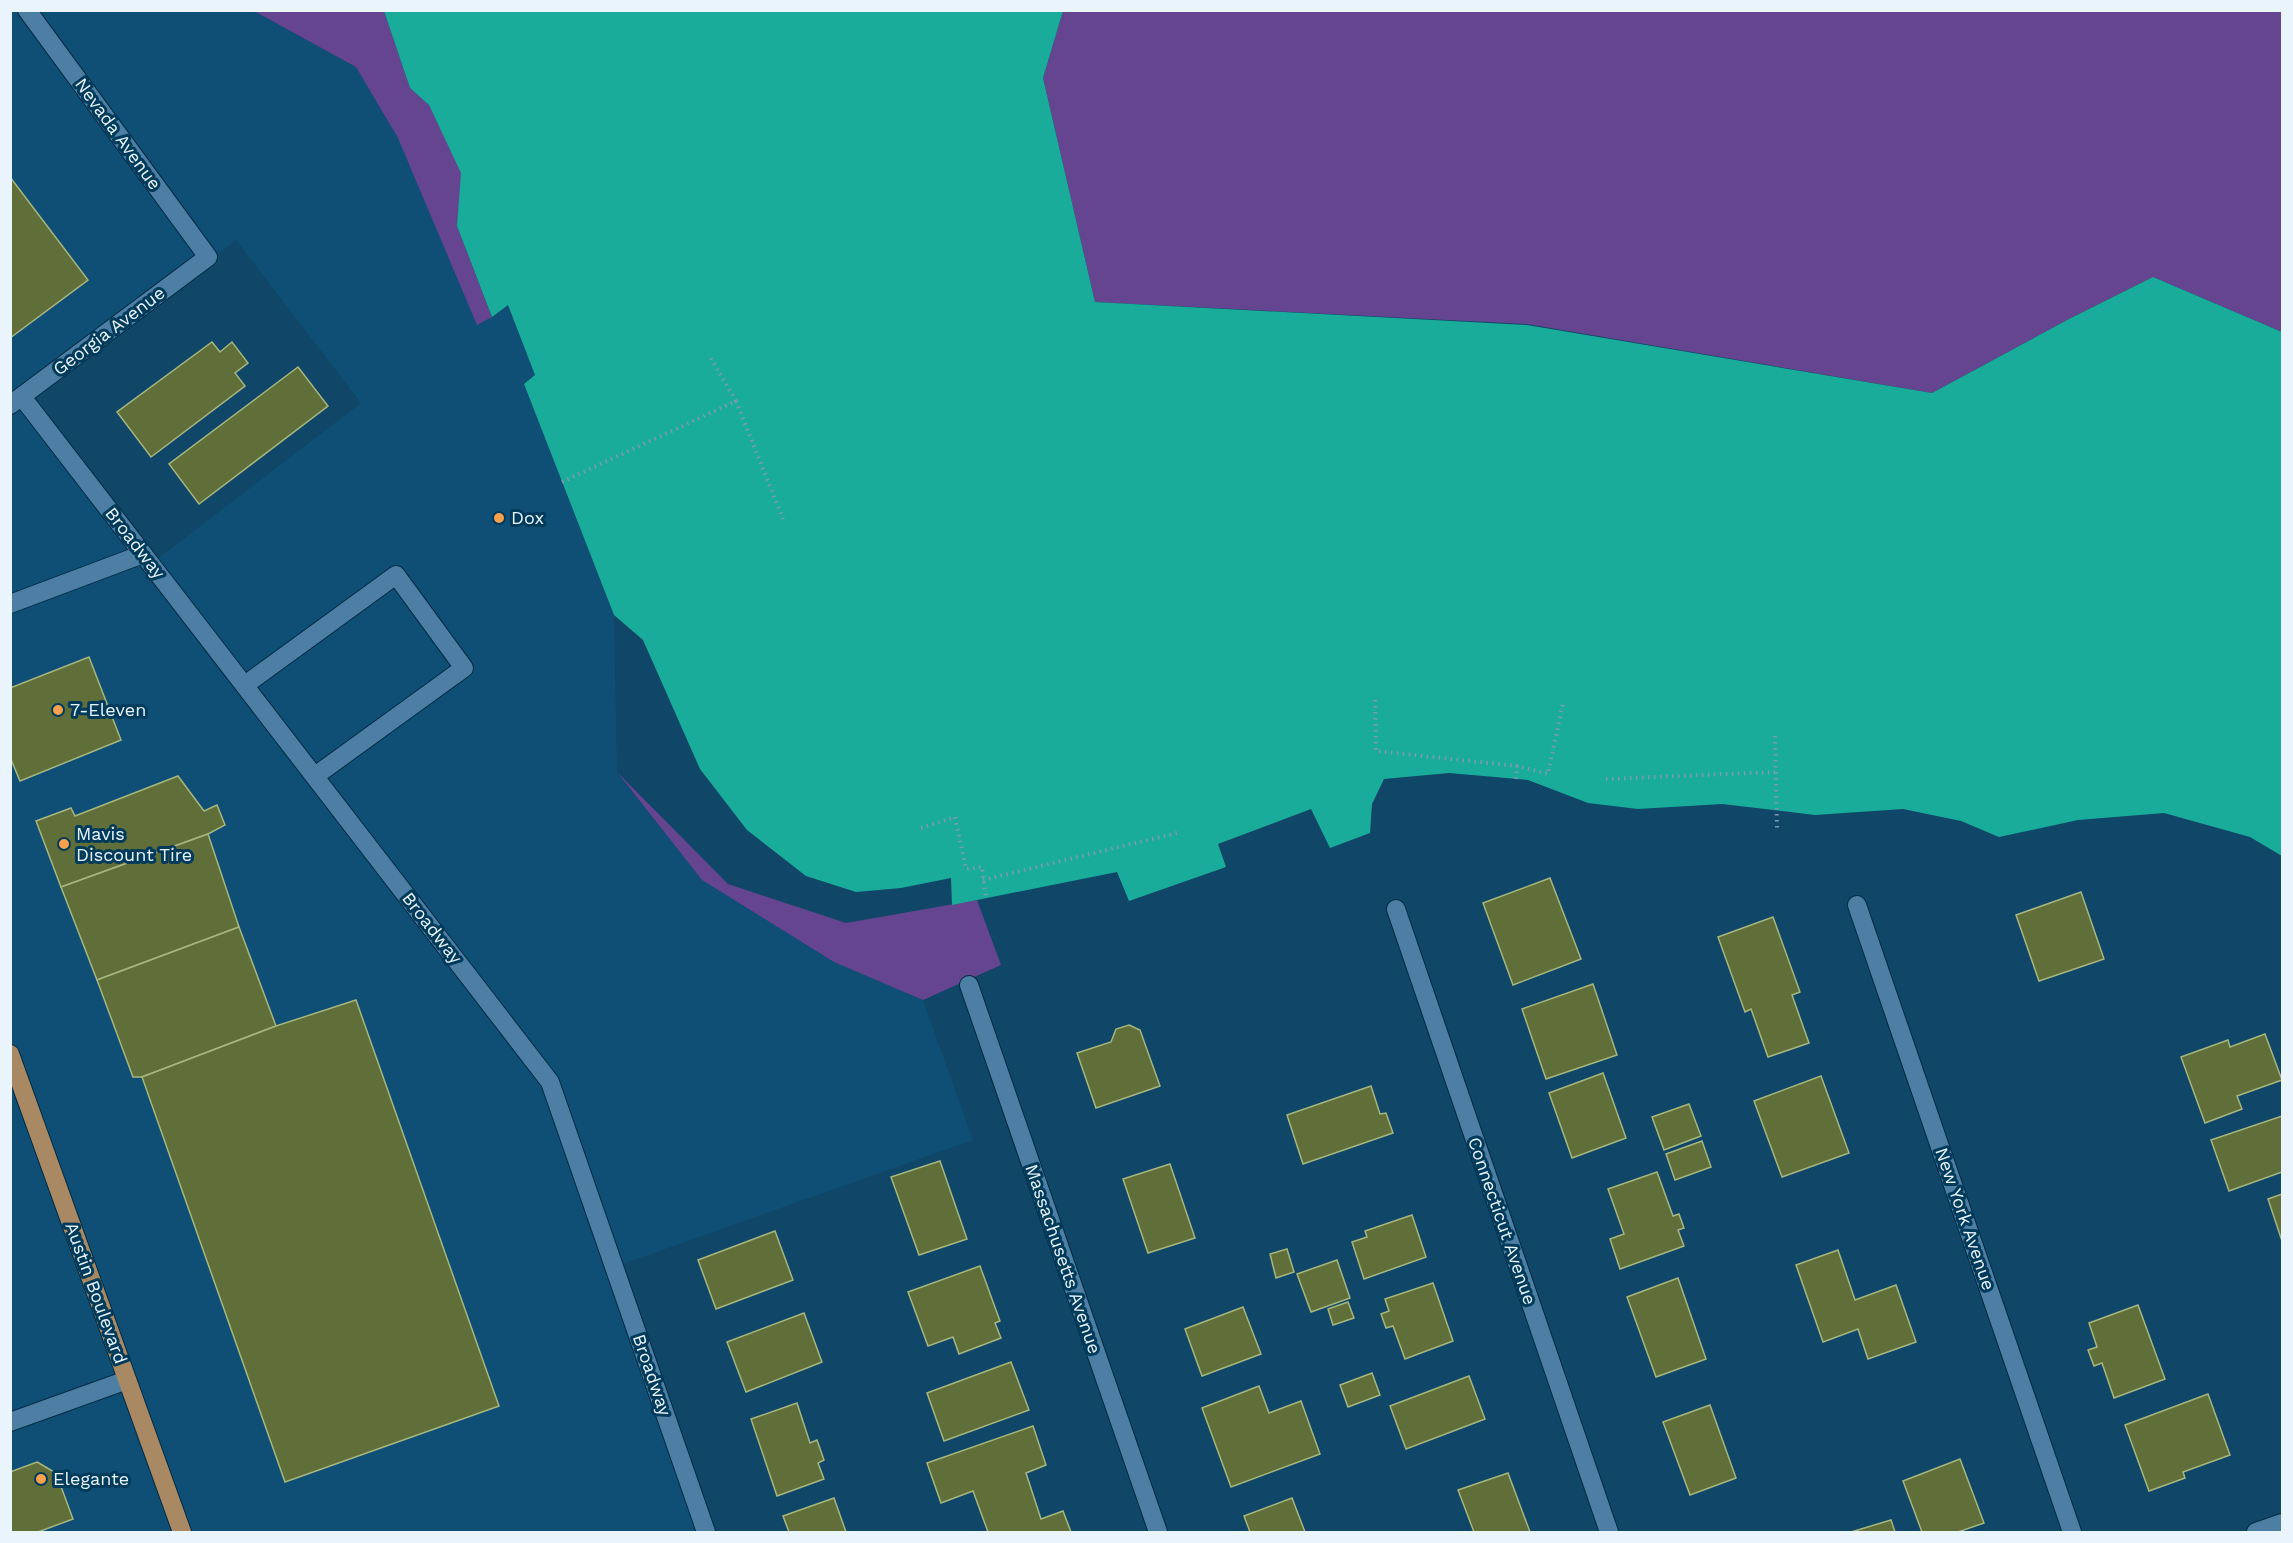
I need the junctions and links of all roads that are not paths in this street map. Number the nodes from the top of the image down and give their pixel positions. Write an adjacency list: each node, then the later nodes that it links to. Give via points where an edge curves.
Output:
1 (27, 10): 2 (street, Nevada Avenue)
2 (208, 258): 3 (street, Georgia Avenue)
3 (16, 401): 4 (street, Broadway)
4 (143, 554): 5 (street); 6 (street, Broadway)
5 (10, 604)
6 (244, 686): 7 (street, Broadway); 7 (street, via 396,574 464,668)
7 (315, 776): 16 (street, Broadway, via 550,1082)
8 (1857, 905): 19 (street, New York Avenue)
9 (1395, 909): 18 (street, Connecticut Avenue)
10 (969, 985): 17 (street, Massachusetts Avenue)
11 (10, 1054): 12 (main road, Austin Boulevard)
12 (127, 1380): 13 (street); 15 (main road, Austin Boulevard)
13 (10, 1422)
14 (2283, 1523): 20 (street)
15 (182, 1533)
16 (706, 1533)
17 (1158, 1533)
18 (1609, 1533)
19 (2072, 1533)
20 (2256, 1533)

